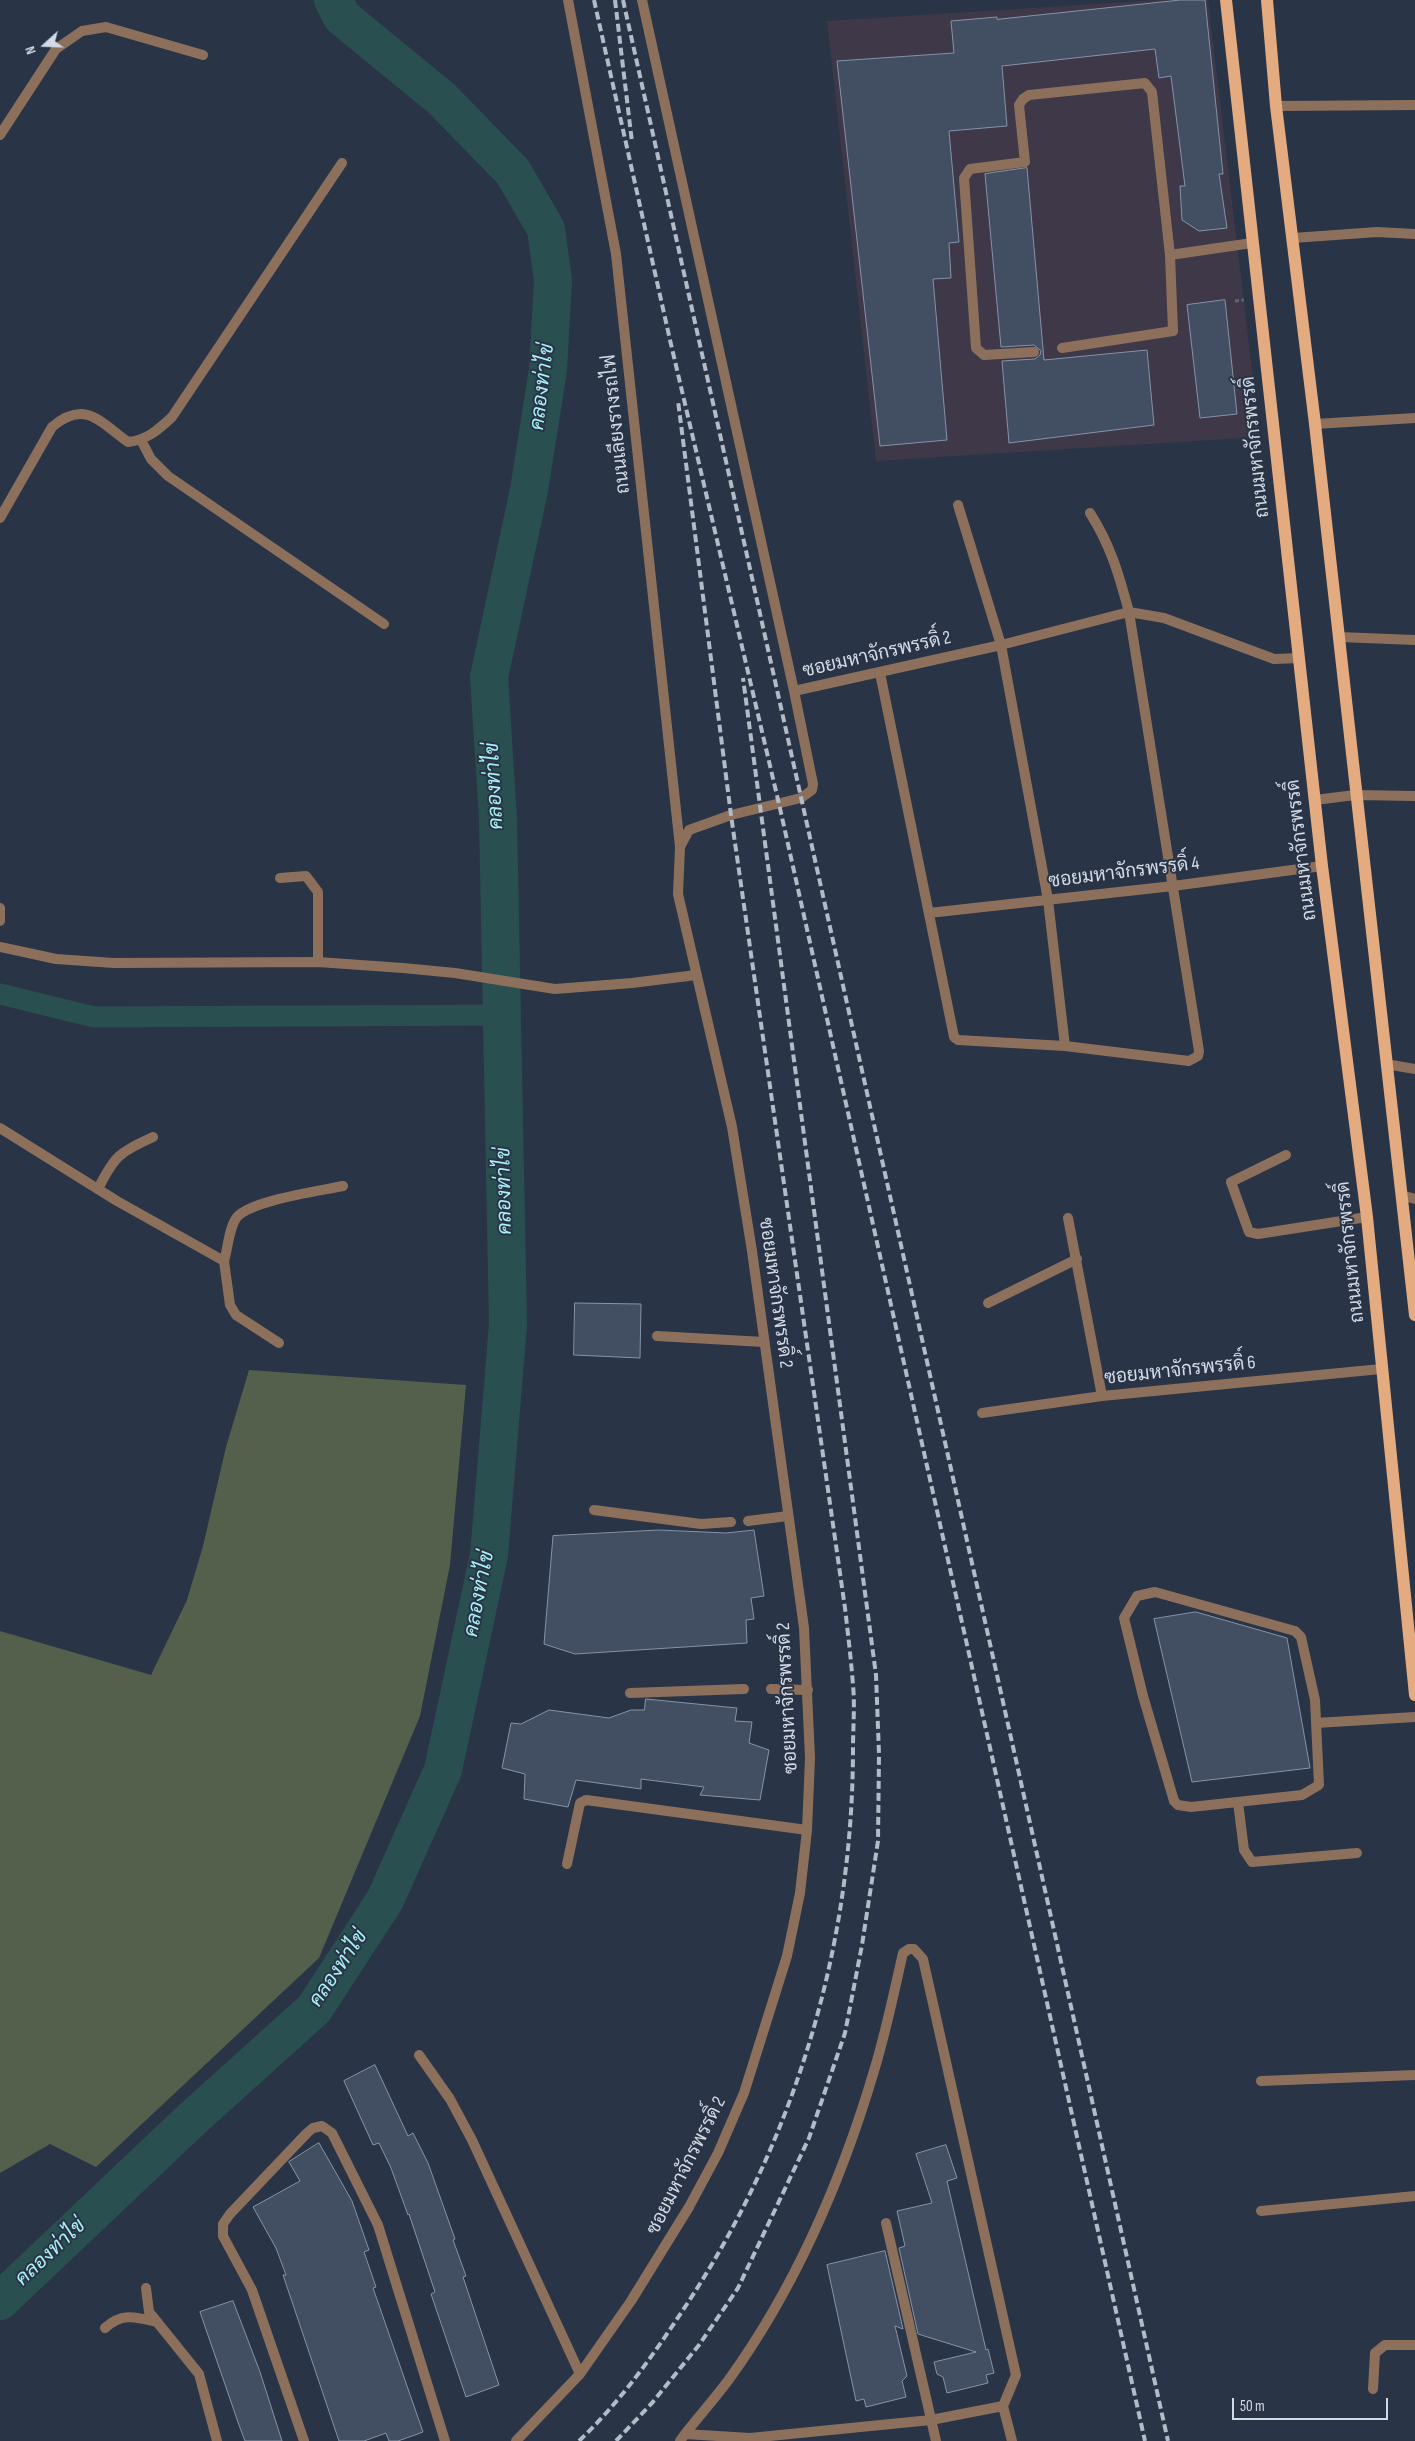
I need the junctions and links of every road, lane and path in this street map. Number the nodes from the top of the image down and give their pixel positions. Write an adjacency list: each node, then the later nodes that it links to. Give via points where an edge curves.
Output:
1 (568, 0): 35 (street, ถนนเลียงรางรถไฟ, via 616,254)
2 (642, 0): 31 (street)
3 (1226, 0): 12 (main road, ถนนมหาจักรพรรดิ์)
4 (1267, 0): 7 (main road)
5 (203, 55): 8 (street, via 106,27 82,31 56,49)
6 (1415, 105): 7 (street)
7 (1276, 106): 11 (main road)
8 (0, 136)
9 (342, 163): 20 (street, via 172,417 156,432)
10 (1415, 234): 11 (street, via 1377,232)
11 (1293, 238): 19 (main road)
12 (1252, 244): 13 (street); 29 (main road, ถนนมหาจักรพรรดิ์)
13 (1170, 255): 16 (street, via 1173,331); 17 (street, via 1149,86 1144,83 1039,94 1023,99 1019,105 1025,162 970,169 964,178 976,348 984,355)
14 (1254, 299): 15 (path)
15 (1235, 301)
16 (1062, 348)
17 (1034, 352)
18 (1415, 418): 19 (street)
19 (1315, 424): 26 (main road)
20 (141, 440): 23 (street, via 128,442 92,415 78,412 63,417 52,427); 25 (street, via 151,459 168,476)
21 (958, 505): 28 (street)
22 (1090, 513): 24 (street, via 1106,538)
23 (0, 518)
24 (1129, 612): 28 (street, ซอยมหาจักรพรรดิ์ 2); 29 (street, ซอยมหาจักรพรรดิ์ 2, via 1164,618 1274,659); 38 (street)
25 (384, 624)
26 (1339, 637): 27 (street); 32 (main road)
27 (1415, 640)
28 (1001, 644): 30 (street, ซอยมหาจักรพรรดิ์ 2); 39 (street)
29 (1299, 658): 34 (main road, ถนนมหาจักรพรรดิ์)
30 (880, 673): 31 (street, ซอยมหาจักรพรรดิ์ 2); 41 (street)
31 (794, 691): 35 (street, ซอยมหาจักรพรรดิ์ 2, via 812,790 801,798 731,814 690,830)
32 (1355, 795): 33 (street); 34 (street); 47 (main road)
33 (1415, 796)
34 (1315, 800): 36 (main road, ถนนมหาจักรพรรดิ์)
35 (680, 847): 45 (street, ซอยมหาจักรพรรดิ์ 2, via 678,894)
36 (1322, 866): 38 (street, ซอยมหาจักรพรรดิ์ 4); 56 (main road, ถนนมหาจักรพรรดิ์)
37 (280, 878): 44 (street, via 306,876 318,892)
38 (1173, 886): 39 (street, ซอยมหาจักรพรรดิ์ 4); 46 (street, via 1198,1056 1189,1061)
39 (1048, 900): 41 (street, ซอยมหาจักรพรรดิ์ 4); 46 (street)
40 (0, 908): 42 (street)
41 (929, 913): 46 (street, via 954,1037 958,1040)
42 (0, 921)
43 (0, 947): 44 (street, via 56,958 114,963)
44 (318, 962): 45 (street, via 455,973 555,989)
45 (696, 974): 63 (street, ซอยมหาจักรพรรดิ์ 2, via 732,1127)
46 (1065, 1046)
47 (1386, 1064): 48 (street); 54 (main road)
48 (1415, 1069)
49 (0, 1128): 53 (street)
50 (153, 1137): 53 (street, via 123,1151 111,1162)
51 (1286, 1155): 56 (street, via 1231,1182 1250,1232 1258,1234)
52 (344, 1186): 59 (street, via 254,1206 238,1216)
53 (98, 1189): 59 (street)
54 (1401, 1196): 55 (street); 61 (main road)
55 (1415, 1199)
56 (1367, 1217): 65 (main road, ถนนมหาจักรพรรดิ์)
57 (1068, 1218): 58 (street)
58 (1077, 1259): 60 (street); 66 (street)
59 (224, 1261): 64 (street, via 230,1305 236,1314)
60 (988, 1303)
61 (1415, 1314)
62 (657, 1336): 63 (street)
63 (764, 1342): 69 (street, ซอยมหาจักรพรรดิ์ 2)
64 (279, 1343)
65 (1381, 1369): 66 (street, ซอยมหาจักรพรรดิ์ 6); 76 (main road, ถนนมหาจักรพรรดิ์)
66 (1102, 1396): 67 (street, ซอยมหาจักรพรรดิ์ 6)
67 (982, 1413)
68 (594, 1510): 71 (street, via 701,1524)
69 (788, 1516): 70 (street); 74 (street, ซอยมหาจักรพรรดิ์ 2, via 804,1628)
70 (748, 1520)
71 (731, 1522)
72 (744, 1689): 75 (street)
73 (771, 1689): 74 (street)
74 (808, 1690): 80 (street, ซอยมหาจักรพรรดิ์ 2)
75 (630, 1693)
76 (1415, 1695)
77 (1415, 1717): 78 (street)
78 (1316, 1723): 79 (street, via 1319,1785 1302,1795); 79 (street, via 1304,1644 1295,1631 1155,1592 1137,1596 1124,1618 1174,1801 1178,1805 1191,1806)
79 (1238, 1802): 81 (street, via 1244,1850 1252,1862)
80 (807, 1830): 82 (street, via 586,1800 580,1803); 93 (street, ซอยมหาจักรพรรดิ์ 2, via 800,1893 787,1956 744,2093 718,2153 689,2207 631,2301)
81 (1357, 1853)
82 (567, 1864)
83 (419, 2055): 93 (street, via 450,2098 472,2140)
84 (1415, 2075): 85 (street)
85 (1261, 2081)
86 (1415, 2196): 87 (street)
87 (1261, 2211)
88 (886, 2223): 96 (street)
89 (146, 2288): 90 (street, via 149,2312)
90 (157, 2322): 91 (street, via 126,2316); 98 (street, via 199,2374)
91 (104, 2328)
92 (1415, 2344): 94 (street, via 1385,2345 1375,2353)
93 (580, 2374): 101 (street, ซอยมหาจักรพรรดิ์ 2)
94 (1373, 2389)
95 (1003, 2406): 96 (street); 97 (street, via 1016,2375 923,1958 909,1948 903,1953 875,2070 856,2129 807,2246 751,2346); 103 (street)
96 (931, 2420): 97 (street, via 750,2438); 102 (street)
97 (683, 2438)
98 (217, 2441)
99 (304, 2441): 100 (street, via 252,2290 222,2236 223,2224 230,2214 307,2133 322,2126 332,2133 378,2225)
100 (445, 2441)
101 (516, 2441)
102 (936, 2441)
103 (1012, 2441)

